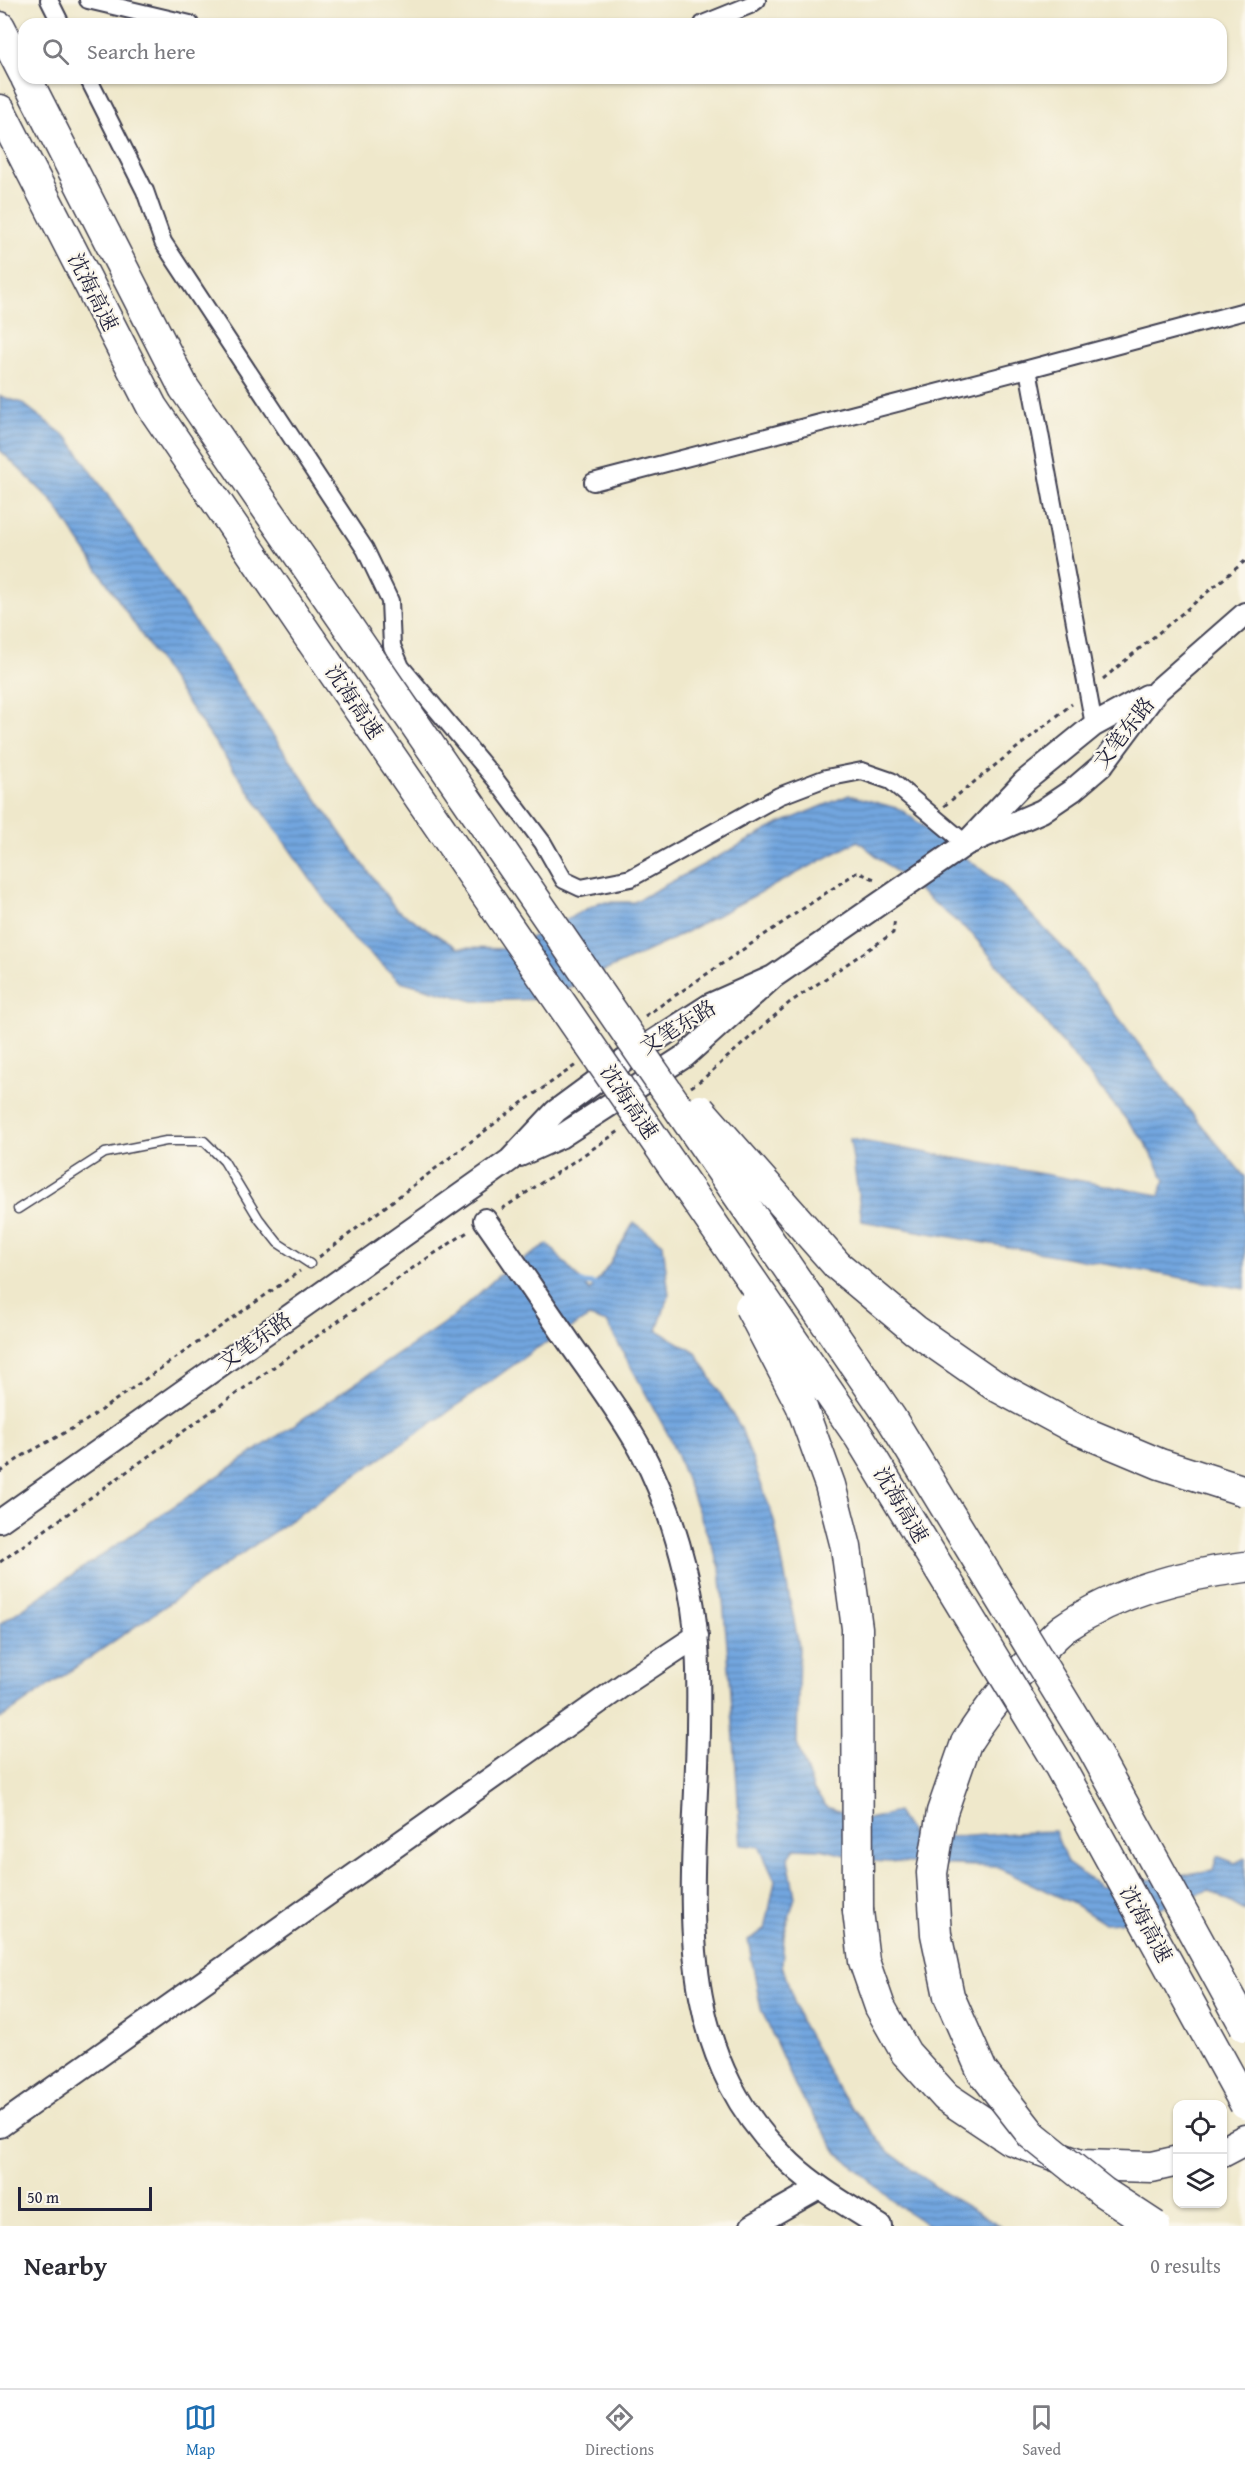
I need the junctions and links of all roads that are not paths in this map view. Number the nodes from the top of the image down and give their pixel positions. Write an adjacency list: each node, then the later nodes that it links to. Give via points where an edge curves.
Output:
1 (49, 0): 4 (street)
2 (88, 0): 5 (street)
3 (757, 0): 6 (street)
4 (58, 18)
5 (164, 18)
6 (716, 18)
7 (0, 27): 8 (highway, 沈海高速)
8 (18, 62)
9 (29, 84): 20 (highway, 沈海高速, bridge, via 184,388)
10 (91, 84): 18 (street, via 145,191 163,242 365,549 390,601 392,646 401,667 508,797 543,843 564,880 581,888 631,878 779,796 826,778 862,771 891,781)
11 (0, 110): 21 (highway, 沈海高速, bridge, via 152,407 312,640)
12 (1245, 311): 13 (street)
13 (1028, 369): 14 (street); 17 (street)
14 (594, 482)
15 (1245, 614): 16 (main road, 文笔东路)
16 (1156, 691): 17 (main road, 文笔东路); 18 (main road, 文笔东路, via 1101,766 1073,790 1042,811)
17 (1094, 725): 18 (main road, 文笔东路, via 1025,781)
18 (966, 844): 19 (main road, 文笔东路)
19 (773, 976): 22 (main road, 文笔东路, via 685,1056 560,1137); 22 (main road, 文笔东路, via 710,1005 632,1055 556,1111)
20 (625, 1016): 26 (highway, bridge, via 837,1265 915,1330 994,1385 1074,1428 1160,1464); 30 (highway, 沈海高速, bridge, via 891,1418 1093,1749)
21 (587, 1056): 31 (highway, 沈海高速, bridge, via 866,1448 1060,1767); 35 (highway, bridge, via 731,1270 801,1405 830,1485 846,1547 857,1628 858,1911 864,1961 880,2007 906,2053 946,2097 1009,2139 1080,2164 1152,2167)
22 (510, 1160): 27 (main road, 文笔东路)
23 (18, 1209): 25 (lane, via 105,1153 166,1141 204,1141 224,1161 278,1244)
24 (485, 1220): 29 (main road, via 642,1451 659,1487 686,1571)
25 (310, 1264)
26 (1245, 1491)
27 (0, 1521)
28 (1245, 1567): 39 (highway, bridge, via 1199,1573 1128,1593 1063,1629 1019,1671 966,1743 942,1812 932,1873 936,1934 949,1996 981,2071 1032,2135 1103,2192)
29 (697, 1636): 32 (main road); 36 (main road, via 693,1941 702,2011 723,2068 752,2118 789,2162)
30 (1245, 2026)
31 (1245, 2104)
32 (0, 2126)
33 (1245, 2140): 34 (highway)
34 (1227, 2149)
35 (1173, 2162)
36 (819, 2187): 37 (main road); 38 (main road)
37 (752, 2226)
38 (880, 2226)
39 (1155, 2226)

